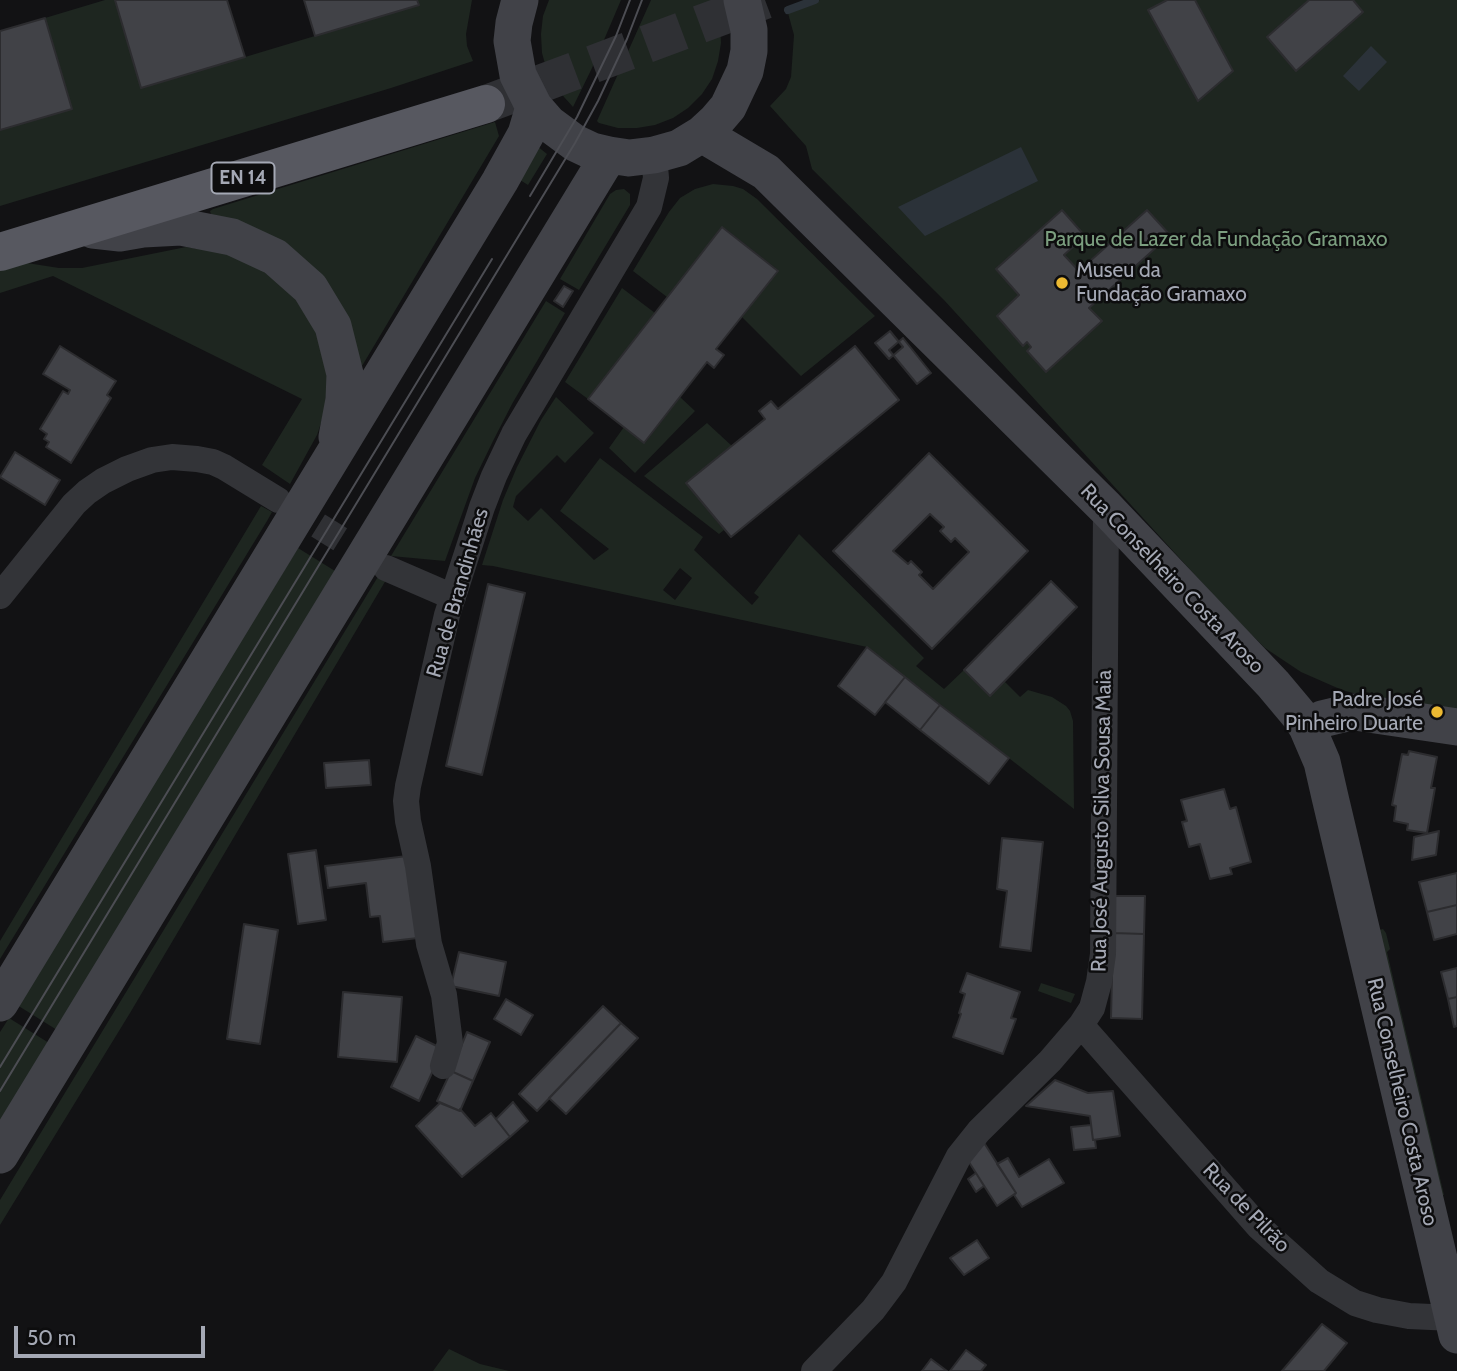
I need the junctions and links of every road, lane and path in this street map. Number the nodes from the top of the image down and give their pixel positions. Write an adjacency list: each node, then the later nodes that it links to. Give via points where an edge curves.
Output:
1 (520, 0): 3 (main road, via 513,49 518,75)
2 (742, 0): 4 (main road, via 749,51)
3 (534, 107): 6 (main road, via 565,137); 12 (main road, via 519,148)
4 (728, 107): 5 (main road); 8 (main road, Rua Conselheiro Costa Aroso)
5 (702, 134): 7 (main road, via 679,148); 8 (main road, Rua Conselheiro Costa Aroso)
6 (609, 155): 7 (main road); 23 (main road)
7 (653, 155): 17 (street, Rua de Brandinhães, via 656,178 649,207 514,434 482,507)
8 (766, 172): 14 (main road, Rua Conselheiro Costa Aroso)
9 (78, 229): 10 (highway, EN 14, via 483,96); 11 (highway, EN 14); 12 (main road, via 120,233 181,228 232,237 275,257 310,288 333,326 345,374)
10 (0, 237)
11 (0, 252)
12 (335, 453): 20 (main road)
13 (278, 500): 16 (street, via 213,462 172,457 139,464 103,481 74,504)
14 (1107, 508): 18 (main road, Rua Conselheiro Costa Aroso, via 1273,684); 21 (street, Rua José Augusto Silva Sousa Maia, via 1103,954 1092,1008)
15 (386, 568): 17 (street)
16 (0, 596)
17 (453, 597): 22 (street, Rua de Brandinhães, via 406,801 429,943 444,995 450,1043)
18 (1307, 727): 19 (main road, via 1355,712); 24 (main road, Rua Conselheiro Costa Aroso, via 1327,786)
19 (1457, 727)
20 (0, 1003)
21 (1081, 1025): 24 (street, Rua de Pilrão, via 1258,1226 1319,1280 1355,1303); 25 (street, Rua José Augusto Silva Sousa Maia, via 979,1131 960,1156 894,1282)
22 (443, 1066)
23 (0, 1155)
24 (1455, 1327)
25 (814, 1371)

